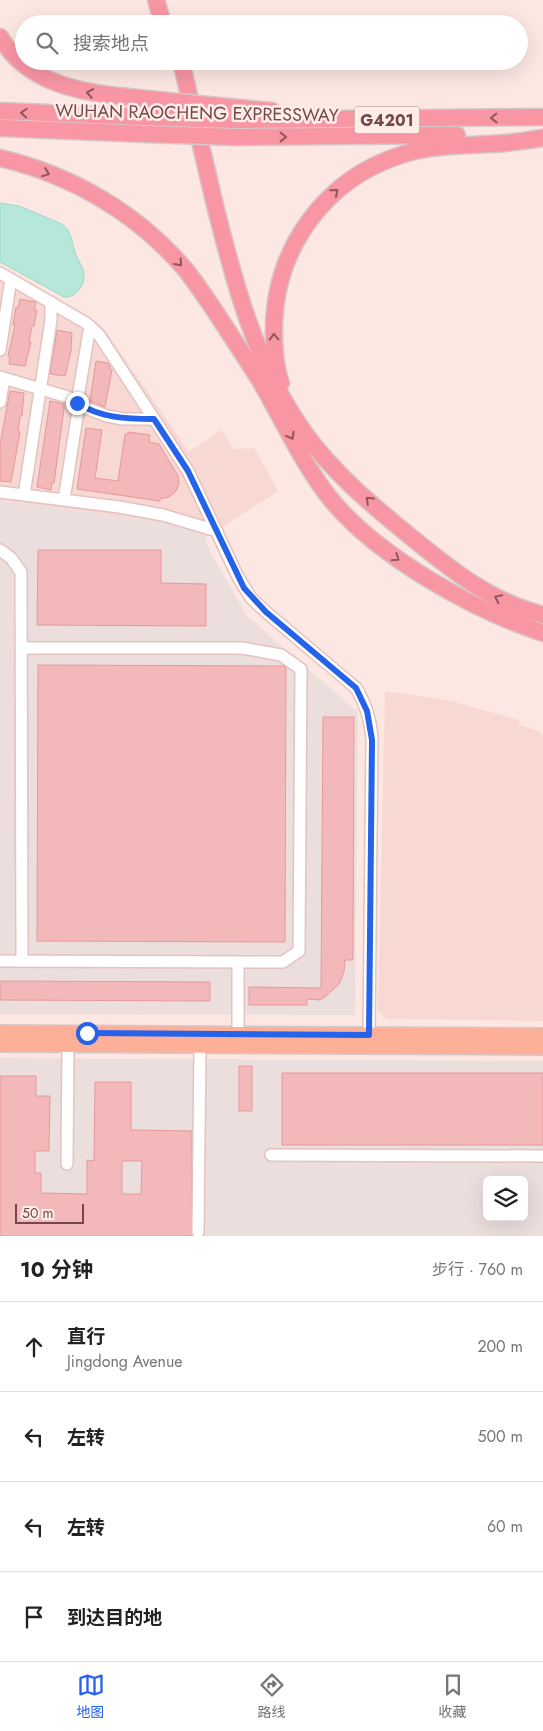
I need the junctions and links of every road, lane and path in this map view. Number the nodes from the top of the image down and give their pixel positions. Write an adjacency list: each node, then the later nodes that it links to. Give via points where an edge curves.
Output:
1 (156, 0): 3 (highway)
2 (166, 0): 4 (highway)
3 (160, 15)
4 (170, 15)
5 (0, 37): 6 (highway, one-way to 5, bridge)
6 (15, 56)
7 (33, 70): 11 (highway, one-way to 7, bridge, via 94,94 58,84)
8 (174, 70): 23 (highway, via 223,272)
9 (183, 70): 27 (highway, via 241,301 260,355)
10 (0, 112): 11 (highway, WUHAN RAOCHENG EXPRESSWAY, one-way to 10, bridge, via 143,118)
11 (230, 113): 12 (highway, G4201, one-way to 11, via 374,120)
12 (543, 117)
13 (0, 128): 14 (highway, WUHAN RAOCHENG EXPRESSWAY / G4201, one-way to 14, bridge, via 235,137)
14 (543, 134)
15 (543, 138): 27 (highway, one-way to 15, via 277,365 275,308 288,256 315,211 360,173 402,154 440,147)
16 (0, 158): 23 (highway, one-way to 23, via 91,192 145,229 196,284)
17 (0, 273): 18 (street)
18 (11, 279): 19 (street); 21 (street)
19 (51, 302): 20 (street); 24 (street)
20 (90, 326): 26 (street); 28 (street, via 103,340)
21 (0, 350)
22 (2, 377): 24 (street); 25 (street)
23 (258, 379): 35 (highway, one-way to 35, via 310,471 339,509 372,541 470,602)
24 (40, 389): 26 (street); 30 (street)
25 (0, 402)
26 (78, 403): 28 (street, via 114,418); 31 (street)
27 (294, 418): 34 (highway, one-way to 27, via 459,576 390,520 328,462)
28 (154, 419): 32 (street, via 188,471)
29 (0, 492): 30 (street)
30 (24, 495): 31 (street)
31 (64, 500): 32 (street, via 164,515)
32 (217, 531): 42 (street, via 251,598 356,688 367,711 372,740)
33 (0, 550): 36 (street, via 21,572)
34 (538, 615)
35 (543, 633)
36 (22, 648): 38 (street); 39 (street, via 242,648 281,655 301,669 299,951 284,962)
37 (0, 962): 38 (street)
38 (22, 962): 39 (street)
39 (238, 962): 41 (street)
40 (0, 1033): 41 (main road)
41 (238, 1034): 42 (main road)
42 (369, 1035): 43 (main road)
43 (543, 1036)
44 (0, 1044): 45 (main road)
45 (68, 1044): 46 (main road); 50 (street)
46 (200, 1045): 47 (main road); 51 (street)
47 (543, 1047)
48 (271, 1155): 49 (street)
49 (543, 1156)
50 (67, 1164)
51 (198, 1232)

